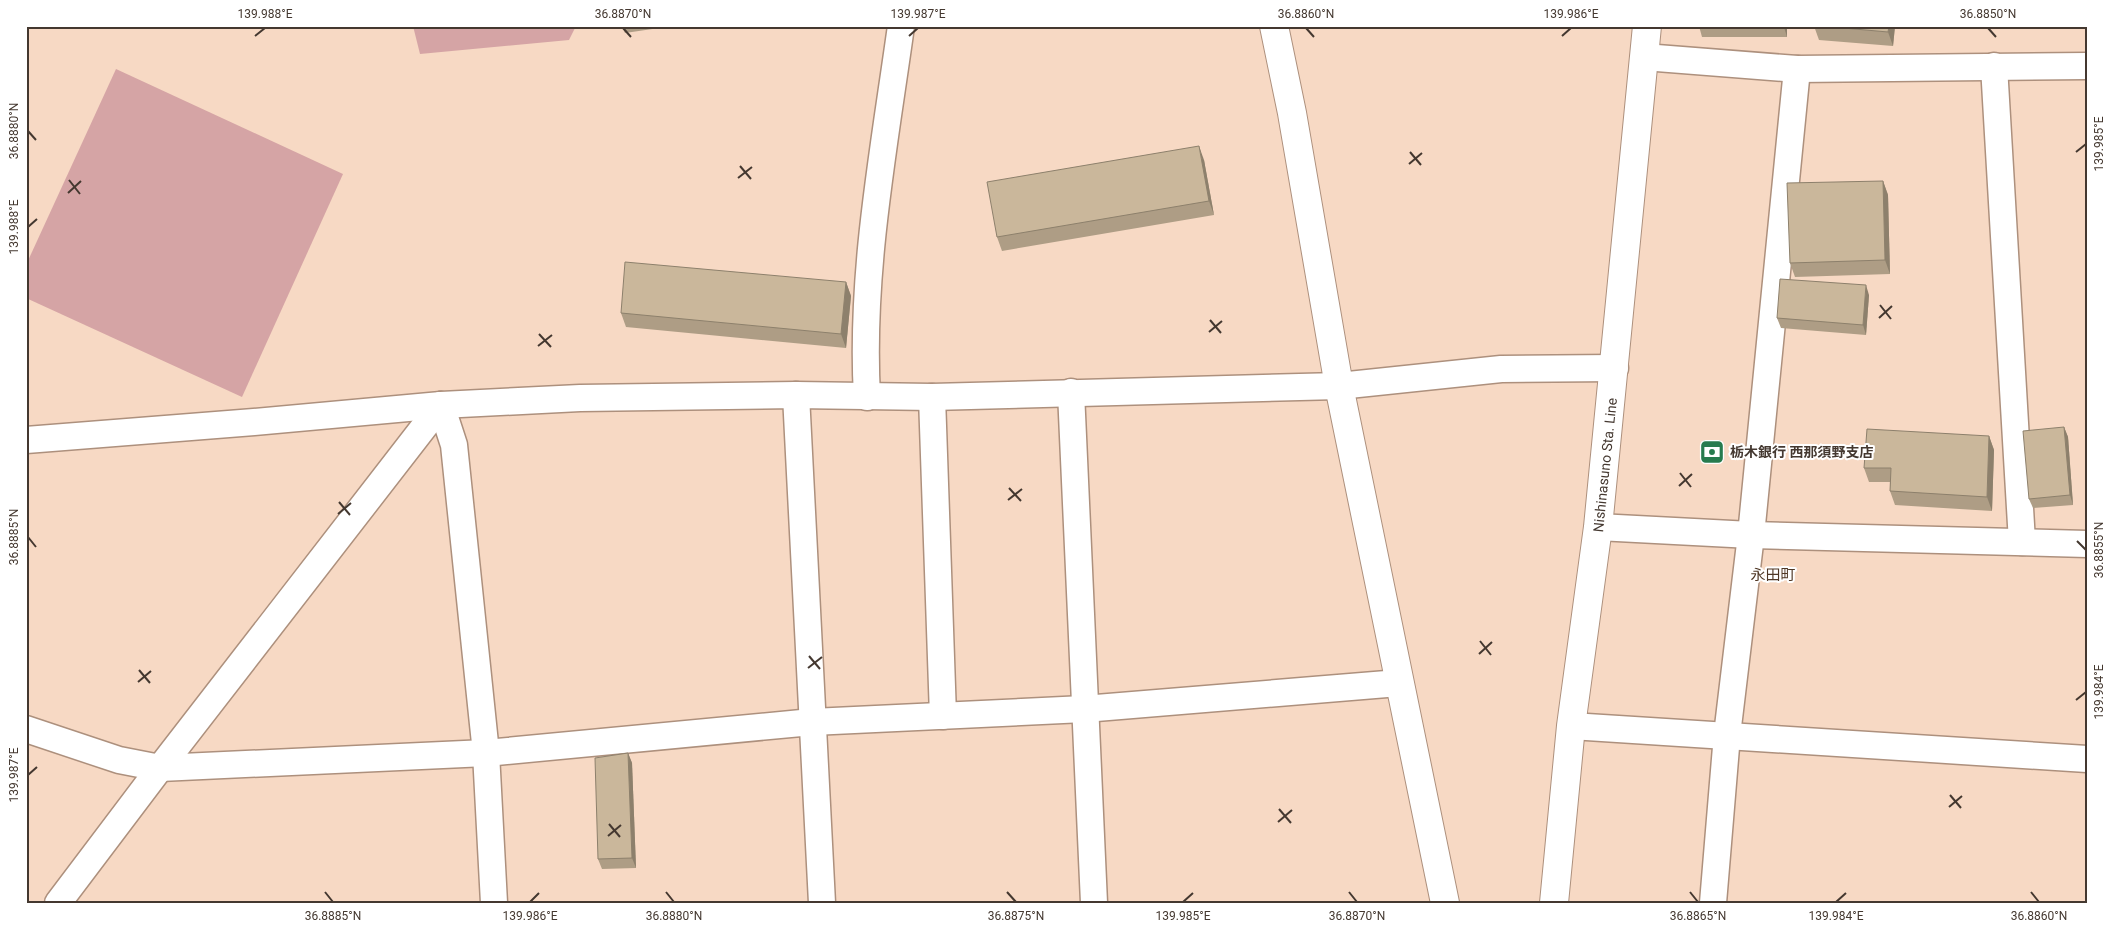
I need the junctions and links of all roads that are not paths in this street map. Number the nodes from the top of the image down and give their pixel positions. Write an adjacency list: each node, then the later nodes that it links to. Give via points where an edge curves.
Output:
1 (901, 26): 12 (street, via 868,284)
2 (1274, 26): 9 (street)
3 (1647, 26): 4 (street, Nishinasuno Sta. Line)
4 (1644, 57): 7 (street); 8 (street, Nishinasuno Sta. Line)
5 (1994, 66): 6 (street); 7 (street); 18 (street)
6 (2087, 66)
7 (1797, 69): 17 (street)
8 (1615, 368): 9 (street, via 1501,369); 16 (street, Nishinasuno Sta. Line)
9 (1339, 386): 10 (street); 20 (street)
10 (1071, 392): 13 (street); 21 (street)
11 (796, 394): 12 (street); 14 (street, via 580,398); 23 (street)
12 (867, 397): 13 (street)
13 (932, 397): 22 (street)
14 (441, 405): 15 (street); 27 (street, via 454,445); 29 (street)
15 (26, 440)
16 (1598, 527): 17 (street); 24 (street, Nishinasuno Sta. Line)
17 (1751, 535): 18 (street); 26 (street)
18 (2022, 542): 19 (street)
19 (2087, 544)
20 (1400, 683): 21 (street); 34 (street)
21 (1084, 709): 22 (street); 33 (street)
22 (943, 716): 23 (street)
23 (812, 722): 27 (street); 32 (street)
24 (1570, 726): 26 (street); 35 (street, Nishinasuno Sta. Line)
25 (26, 729): 29 (street, via 119,760)
26 (1727, 736): 28 (street); 36 (street)
27 (486, 753): 29 (street); 31 (street)
28 (2087, 759)
29 (160, 768): 30 (street)
30 (58, 903)
31 (494, 903)
32 (822, 903)
33 (1094, 903)
34 (1445, 903)
35 (1554, 903)
36 (1713, 903)

